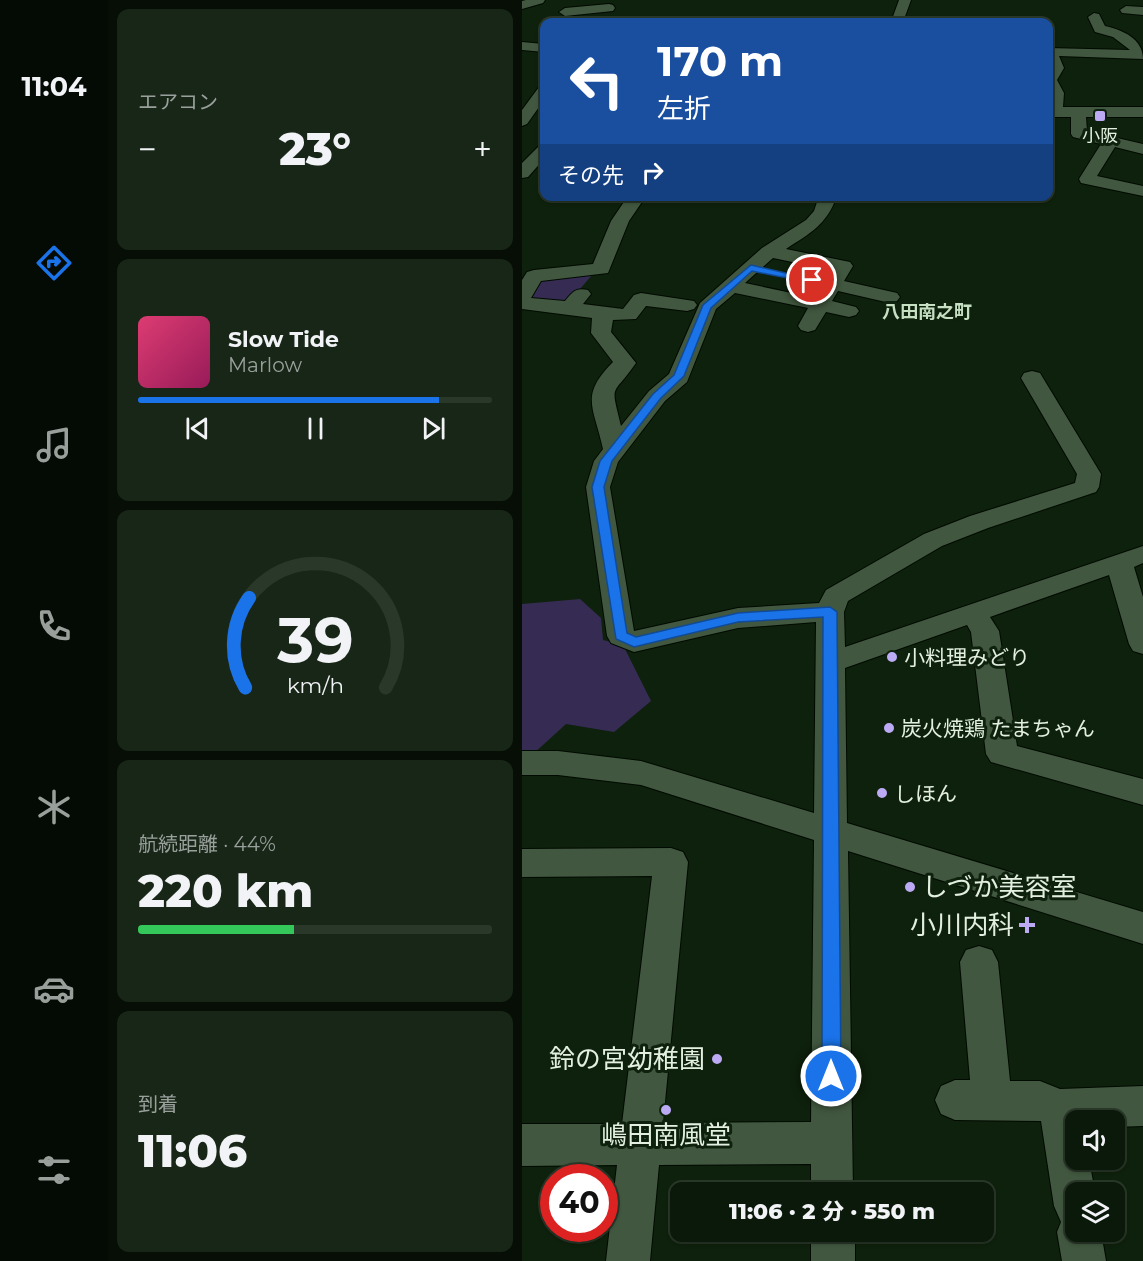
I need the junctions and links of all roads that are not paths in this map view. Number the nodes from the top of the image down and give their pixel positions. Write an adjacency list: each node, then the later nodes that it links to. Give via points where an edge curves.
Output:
1 (539, 0): 3 (street)
2 (904, 0): 11 (street)
3 (522, 6)
4 (609, 8): 7 (street)
5 (1126, 10): 6 (street)
6 (1143, 10)
7 (566, 11)
8 (623, 12): 10 (street, via 656,11)
9 (1094, 17): 12 (street, via 1100,28)
10 (657, 18)
11 (898, 18)
12 (1112, 29): 13 (street); 17 (street)
13 (1135, 30)
14 (522, 46): 15 (street)
15 (540, 48)
16 (1053, 52): 17 (street)
17 (1141, 55)
18 (1053, 61): 19 (street, via 1057,68)
19 (1053, 75)
20 (1053, 86): 22 (street, via 1057,93)
21 (533, 106): 27 (street)
22 (1053, 108)
23 (1053, 112): 24 (street)
24 (1078, 112): 25 (street); 29 (street, via 1080,134)
25 (1122, 112): 26 (street); 28 (street)
26 (1143, 112)
27 (522, 121)
28 (1134, 129)
29 (1111, 141): 30 (street); 32 (street, via 1087,179)
30 (1143, 149)
31 (1143, 169): 32 (street)
32 (1138, 190)
33 (634, 201): 36 (street, via 622,216)
34 (826, 201): 35 (street, via 812,224)
35 (764, 264): 39 (street, via 843,266); 40 (street)
36 (601, 269): 37 (street); 46 (street)
37 (528, 275): 41 (street)
38 (797, 277): 39 (street)
39 (832, 284): 42 (street); 45 (street)
40 (730, 286): 45 (street); 51 (street, via 706,307 679,376 657,396)
41 (522, 296)
42 (890, 297)
43 (522, 303): 46 (street)
44 (687, 305): 48 (street, via 641,299 629,315)
45 (820, 305): 47 (street); 49 (street)
46 (570, 308): 48 (street)
47 (849, 311)
48 (603, 314): 51 (street, via 601,333 625,363 607,381 601,395)
49 (808, 326)
50 (1032, 378): 53 (street, via 1089,474 1087,487 933,540 836,596)
51 (615, 450): 53 (street, via 606,461 598,487 621,636 634,642 738,618)
52 (1131, 558): 54 (street); 55 (street)
53 (830, 612): 56 (street)
54 (973, 612): 56 (street); 58 (street, via 985,631 1002,754)
55 (1143, 644)
56 (831, 662): 59 (street)
57 (522, 763): 59 (street, via 558,763 641,773)
58 (1143, 792)
59 (830, 830): 61 (street); 66 (street)
60 (522, 863): 65 (street, via 672,862)
61 (1143, 928)
62 (979, 962): 64 (street, via 973,1100 1040,1101)
63 (1143, 1106): 64 (street)
64 (1060, 1109): 69 (street)
65 (641, 1143): 66 (street); 67 (street); 72 (street)
66 (831, 1143): 68 (street)
67 (522, 1145)
68 (832, 1182)
69 (1072, 1182)
70 (833, 1242): 73 (street)
71 (1081, 1242): 74 (street)
72 (628, 1261)
73 (833, 1261)
74 (1084, 1261)

